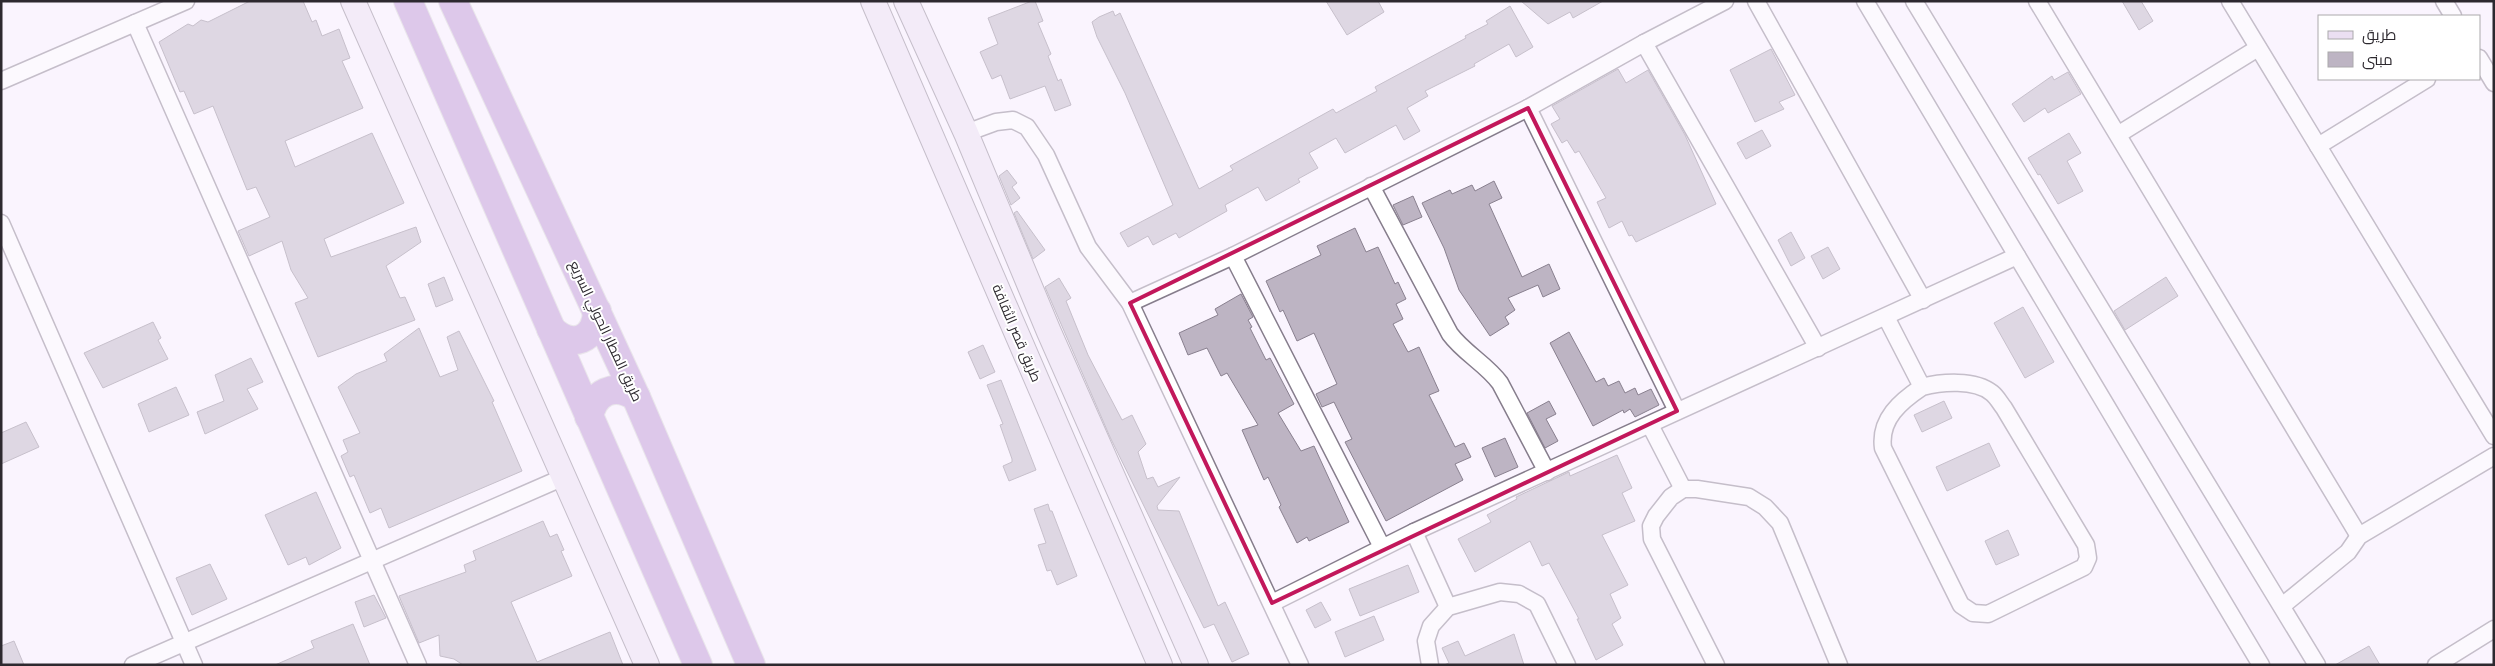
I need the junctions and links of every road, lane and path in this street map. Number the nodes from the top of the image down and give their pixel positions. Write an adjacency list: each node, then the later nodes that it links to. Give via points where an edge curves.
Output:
1 (186, 1): 15 (street)
2 (353, 1): 44 (street)
3 (408, 1): 34 (highway)
4 (873, 1): 61 (street, طريق قصر الثقافة)
5 (906, 1): 23 (street)
6 (1725, 1): 16 (street)
7 (1756, 1): 30 (street)
8 (1864, 1): 29 (street)
9 (1914, 1): 51 (street)
10 (2037, 1): 24 (street)
11 (2230, 1): 17 (street)
12 (2444, 1): 14 (street)
13 (453, 2): 32 (highway, طريق المطار الحولي السريع)
14 (2452, 15)
15 (135, 23): 19 (street); 49 (street)
16 (1644, 43): 22 (street); 35 (street)
17 (2258, 48): 24 (street); 25 (street)
18 (2480, 60): 21 (street)
19 (1, 80)
20 (2425, 80): 25 (street)
21 (2494, 83)
22 (1528, 108): 26 (street); 38 (street)
23 (966, 133): 31 (street, via 996,122 1013,120 1028,126 1046,155 1088,247); 62 (street, via 1049,332)
24 (2119, 134): 47 (street)
25 (2318, 146): 41 (street)
26 (1371, 186): 28 (street); 43 (street, via 1450,334 1500,383)
27 (1, 223): 54 (street)
28 (1233, 256): 31 (street); 48 (street)
29 (2017, 256): 30 (street); 68 (street)
30 (1923, 300): 33 (street)
31 (1130, 303): 50 (street)
32 (597, 311): 34 (highway, via 597,322 582,339 570,341); 37 (highway, طريق المطار الحولي السريع)
33 (1886, 317): 35 (street); 36 (street)
34 (551, 329): 39 (highway)
35 (1818, 348): 38 (street)
36 (1922, 387): 36 (street, via 1903,400 1886,422 1883,448 1961,605 1973,613 1988,614 2084,567 2088,558 2086,545 2004,408 1991,392 1974,386 1941,382)
37 (636, 397): 39 (highway, via 627,391 606,391 591,406); 60 (highway, طريق المطار الحولي السريع)
38 (1677, 411): 40 (street)
39 (589, 417): 59 (highway)
40 (1650, 425): 43 (street); 45 (street)
41 (2494, 436)
42 (2494, 456): 47 (street)
43 (1547, 472): 46 (street)
44 (564, 477): 49 (street); 58 (street)
45 (1683, 489): 66 (street, via 1671,497 1656,516 1651,526 1652,539); 67 (street, via 1698,488 1749,497 1765,507 1780,523)
46 (1414, 532): 48 (street); 52 (street)
47 (2359, 536): 51 (street, via 2348,552)
48 (1382, 547): 50 (street)
49 (373, 561): 54 (street); 57 (street)
50 (1272, 603): 63 (street)
51 (2282, 606): 69 (street)
52 (1448, 607): 64 (street, via 1431,626 1426,641); 65 (street, via 1500,592 1519,594 1537,604)
53 (2494, 629): 70 (street)
54 (184, 643): 55 (street); 56 (street)
55 (133, 665)
56 (194, 665)
57 (418, 665)
58 (647, 665)
59 (698, 665)
60 (751, 665)
61 (1160, 665)
62 (1196, 665)
63 (1300, 665)
64 (1430, 665)
65 (1567, 665)
66 (1716, 665)
67 (1839, 665)
68 (2261, 665)
69 (2317, 665)
70 (2436, 665)

